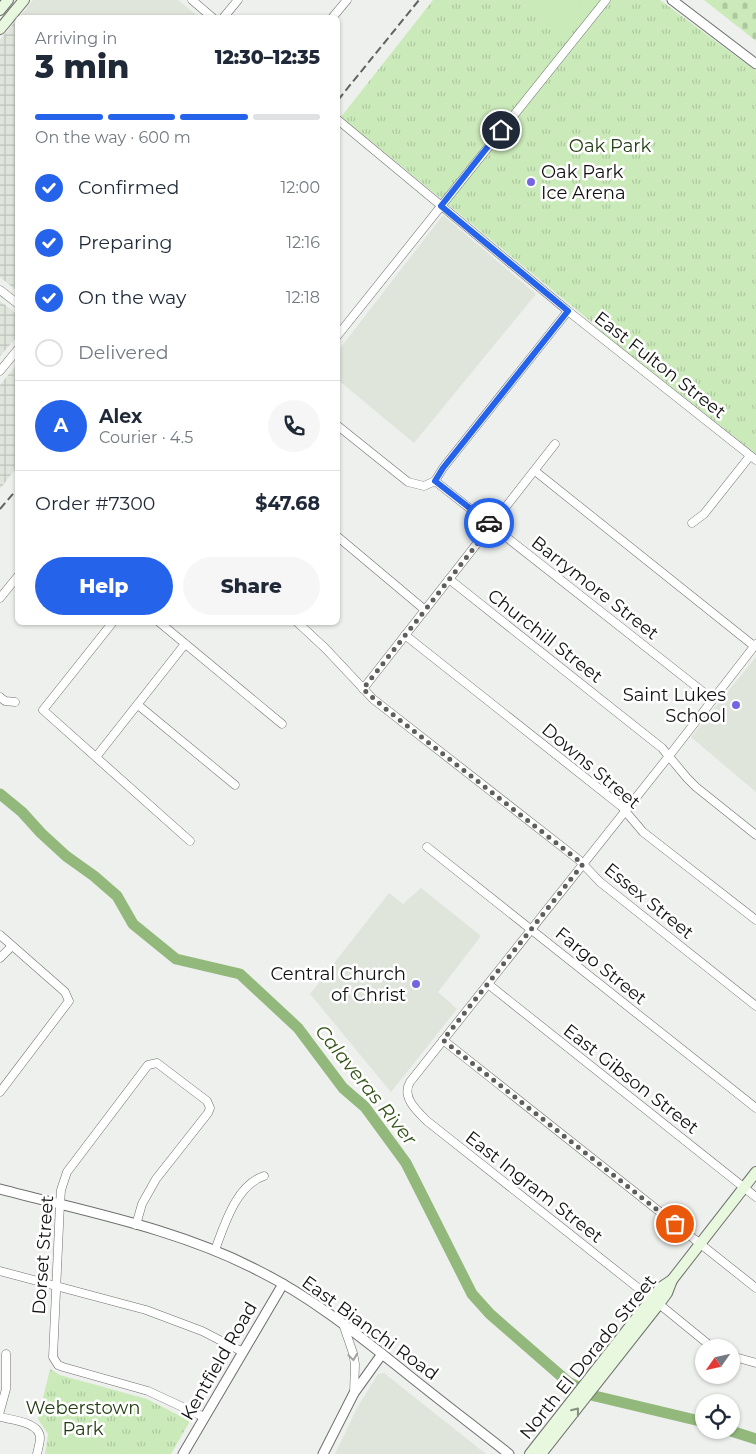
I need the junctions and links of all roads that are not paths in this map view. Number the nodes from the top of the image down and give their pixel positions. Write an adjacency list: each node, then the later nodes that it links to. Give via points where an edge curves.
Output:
1 (8, 0): 8 (main road)
2 (192, 0): 9 (street)
3 (238, 0): 10 (street)
4 (347, 0): 11 (street)
5 (606, 0): 15 (street)
6 (672, 0): 13 (street)
7 (21, 1): 12 (main road)
8 (0, 10)
9 (210, 15)
10 (226, 15)
11 (334, 15)
12 (0, 29)
13 (756, 64)
14 (340, 122): 15 (street, East Fulton Street)
15 (441, 206): 18 (street, East Fulton Street); 19 (street)
16 (0, 290): 17 (street)
17 (15, 302)
18 (568, 311): 24 (street, East Fulton Street); 26 (street)
19 (340, 332)
20 (15, 353): 21 (street)
21 (0, 371)
22 (340, 428): 26 (street, via 408,482 424,486)
23 (555, 444): 25 (street)
24 (753, 458): 27 (street, via 704,514)
25 (535, 471): 28 (street); 39 (street)
26 (435, 481): 28 (street, Barrymore Street)
27 (692, 523)
28 (492, 525): 30 (street); 42 (street, Barrymore Street)
29 (340, 538): 33 (street)
30 (449, 579): 33 (street); 46 (street, Churchill Street)
31 (15, 580): 32 (street)
32 (0, 598)
33 (425, 610): 37 (street)
34 (111, 625): 47 (street, via 43,710)
35 (163, 625): 38 (street)
36 (300, 625): 40 (street, Essex Street)
37 (405, 636): 40 (street); 49 (street, Downs Street)
38 (185, 644): 44 (street); 45 (street)
39 (755, 645): 42 (street)
40 (363, 689): 53 (street, Essex Street)
41 (0, 697): 43 (street)
42 (712, 699): 46 (street)
43 (15, 702)
44 (138, 705): 47 (street); 48 (street)
45 (282, 724)
46 (669, 756): 49 (street); 50 (street, Churchill Street, via 696,787)
47 (96, 757): 51 (street)
48 (235, 785)
49 (625, 811): 53 (street); 54 (street, Downs Street, via 643,832)
50 (756, 835)
51 (190, 841)
52 (427, 847): 55 (street, Fargo Street)
53 (583, 864): 55 (street); 60 (street, Essex Street, via 600,882)
54 (756, 920)
55 (531, 928): 59 (street); 63 (street, Fargo Street)
56 (0, 936): 57 (street)
57 (12, 946): 58 (street); 62 (street, via 65,992 69,1001)
58 (0, 958)
59 (488, 984): 61 (street); 66 (street, East Gibson Street)
60 (756, 1006)
61 (443, 1040): 71 (street); 77 (street, East Ingram Street, via 410,1082 406,1092 409,1101 427,1121)
62 (0, 1092)
63 (756, 1108)
64 (756, 1172): 66 (main road, North El Dorado Street)
65 (264, 1176): 72 (street, via 246,1188 234,1204)
66 (744, 1187): 68 (street, East Gibson Street); 71 (main road, North El Dorado Street)
67 (0, 1189): 69 (street, East Bianchi Road)
68 (756, 1197)
69 (60, 1204): 70 (street, East Bianchi Road); 70 (street, Dorset Street, via 70,1168 148,1065 154,1062 207,1101 210,1108 156,1179 142,1204); 75 (street, Dorset Street)
70 (136, 1225): 72 (street, East Bianchi Road)
71 (700, 1244): 76 (street); 77 (main road, North El Dorado Street, via 672,1280 660,1288)
72 (215, 1250): 74 (street, East Bianchi Road)
73 (0, 1272): 75 (street)
74 (283, 1284): 78 (street, East Bianchi Road); 80 (street, Kentfield Road)
75 (56, 1286): 80 (street, via 172,1319); 88 (street, Dorset Street, via 52,1352 55,1361 63,1367 148,1391)
76 (756, 1288)
77 (655, 1302): 79 (street, East Ingram Street); 89 (main road, North El Dorado Street)
78 (343, 1324): 82 (street, East Bianchi Road); 85 (street, one-way to 85, via 354,1353)
79 (702, 1339)
80 (243, 1352): 88 (street, Kentfield Road)
81 (6, 1354): 86 (street, via 6,1389)
82 (382, 1354): 85 (street); 93 (street, East Bianchi Road)
83 (740, 1359): 84 (street)
84 (756, 1363)
85 (354, 1393): 92 (street)
86 (0, 1411)
87 (0, 1417): 90 (street, via 34,1426 40,1440)
88 (204, 1417): 91 (street, Kentfield Road)
89 (537, 1450)
90 (37, 1454)
91 (183, 1454)
92 (323, 1454)
93 (508, 1454)

